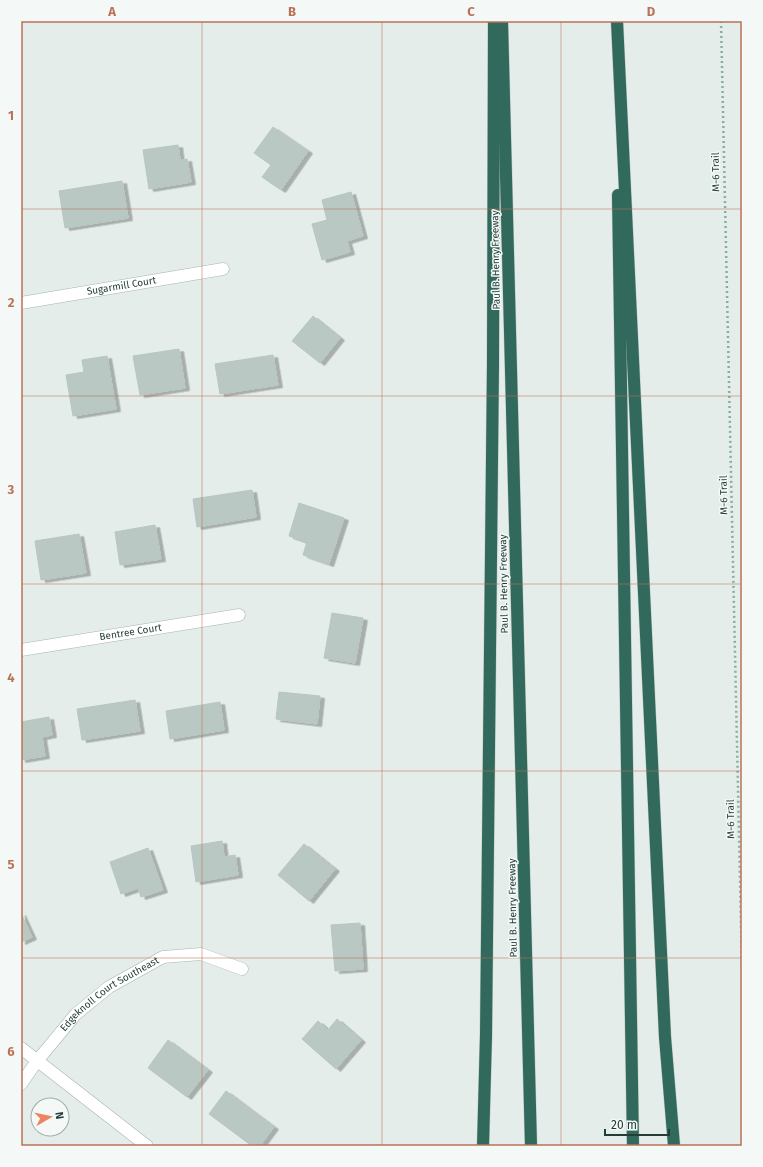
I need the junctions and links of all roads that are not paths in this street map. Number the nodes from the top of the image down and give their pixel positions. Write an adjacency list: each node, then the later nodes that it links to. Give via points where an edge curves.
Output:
1 (494, 21): 13 (highway, via 493,379)
2 (502, 21): 14 (highway, Paul B. Henry Freeway)
3 (616, 21): 15 (highway); 16 (highway, via 665,1037)
4 (223, 269): 5 (street, Sugarmill Court)
5 (21, 303)
6 (239, 615): 7 (street, Bentree Court)
7 (21, 650)
8 (242, 969): 10 (street, Edgeknoll Court Southeast, via 200,954 163,957 109,987 76,1014)
9 (21, 1048): 10 (street)
10 (37, 1061): 11 (street, Edgeknoll Court Southeast); 12 (street)
11 (21, 1084)
12 (147, 1146)
13 (484, 1146)
14 (531, 1146)
15 (633, 1146)
16 (674, 1146)

